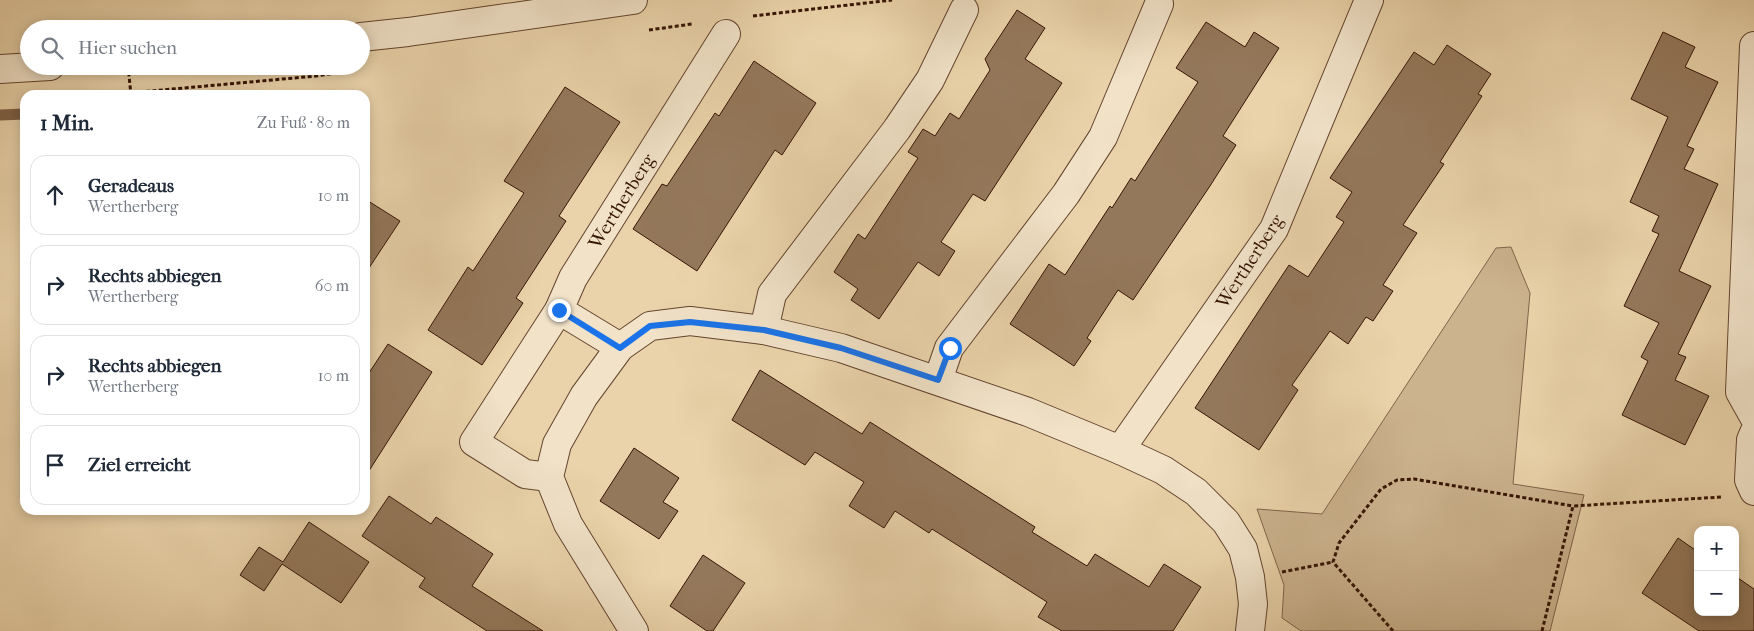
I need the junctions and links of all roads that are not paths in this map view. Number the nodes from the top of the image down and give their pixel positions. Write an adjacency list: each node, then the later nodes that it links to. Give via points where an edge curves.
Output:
1 (633, 0): 6 (street)
2 (1369, 0): 16 (street, Wertherberg, via 1274,229)
3 (1159, 4): 13 (street, via 1103,136 1066,194 950,348)
4 (964, 10): 11 (street, via 930,80 897,129 772,294)
5 (726, 34): 10 (street, Wertherberg, via 573,278)
6 (370, 36)
7 (1754, 46): 14 (street, via 1740,392)
8 (20, 68): 9 (street)
9 (0, 70)
10 (559, 310): 12 (street); 17 (street, Wertherberg, via 474,442 525,474)
11 (764, 330): 12 (street, via 690,322 650,326); 13 (street, via 841,348)
12 (620, 348): 17 (street, via 584,396 557,444)
13 (938, 380): 16 (street)
14 (1754, 416)
15 (1754, 433): 18 (street, via 1749,480)
16 (1120, 450): 20 (street, via 1163,470 1196,492 1226,522 1243,549 1250,577 1254,604)
17 (549, 477): 19 (street, via 568,524)
18 (1754, 491)
19 (634, 631)
20 (1250, 631)

